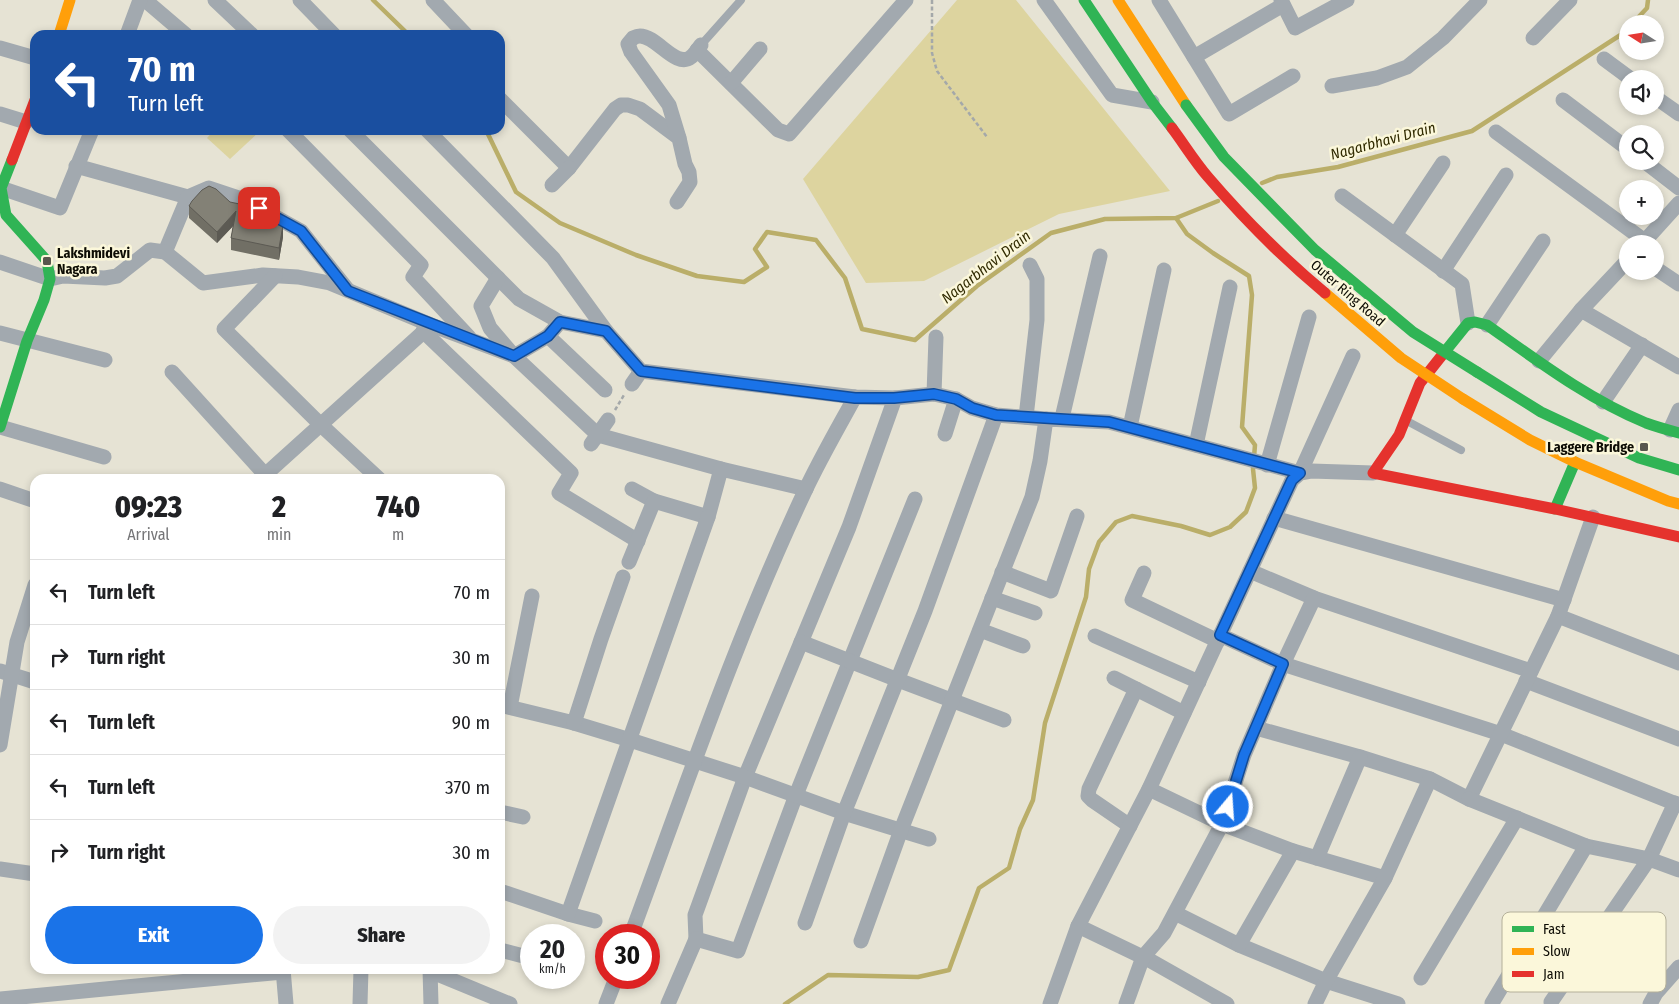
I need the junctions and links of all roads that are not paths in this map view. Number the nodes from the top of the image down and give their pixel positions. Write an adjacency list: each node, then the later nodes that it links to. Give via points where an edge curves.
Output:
1 (70, 0): 17 (main road)
2 (140, 0): 18 (street)
3 (145, 0): 19 (street)
4 (215, 0): 20 (street)
5 (300, 0): 21 (street)
6 (433, 0): 22 (street)
7 (741, 0): 25 (lane)
8 (906, 0): 32 (street, via 789,134 778,130)
9 (1044, 0): 35 (street, via 1112,95)
10 (1084, 0): 35 (main road, Outer Ring Road)
11 (1118, 0): 125 (main road, Outer Ring Road, bridge, via 1224,157 1315,250 1413,332 1541,412 1640,458)
12 (1159, 0): 28 (street)
13 (1347, 0): 16 (street, via 1295,28)
14 (1480, 0): 33 (street, via 1443,38 1408,66 1377,78)
15 (1570, 0): 23 (street)
16 (1282, 2): 28 (street)
17 (60, 30)
18 (130, 30)
19 (180, 30)
20 (247, 30)
21 (329, 30)
22 (461, 30)
23 (1533, 38)
24 (0, 48): 27 (street)
25 (699, 48): 32 (street); 47 (street, via 686,60 678,59 654,41 641,36 628,44 669,105)
26 (760, 49): 32 (street)
27 (30, 57)
28 (1194, 57): 31 (street, via 1229,114)
29 (1604, 59): 30 (street)
30 (1619, 70)
31 (1292, 76)
32 (731, 84)
33 (1332, 86)
34 (1563, 100): 48 (street)
35 (1152, 102): 122 (main road, Outer Ring Road, bridge, via 1207,176 1244,217 1296,268 1401,358 1530,440)
36 (1664, 103): 40 (street)
37 (505, 104): 51 (street)
38 (30, 112): 41 (main road)
39 (0, 114): 41 (street)
40 (1679, 114)
41 (26, 122): 55 (main road)
42 (1496, 132): 61 (street)
43 (90, 135): 50 (street)
44 (293, 135): 89 (street, via 421,266 413,277)
45 (355, 135): 75 (street)
46 (432, 135): 85 (street, via 553,258)
47 (679, 138): 51 (street, via 640,109 621,105); 59 (street, via 690,182)
48 (1619, 142)
49 (1443, 163): 63 (street)
50 (76, 166): 55 (street, via 60,208); 57 (street)
51 (569, 168): 54 (street)
52 (1656, 170): 56 (street)
53 (1506, 176): 71 (street)
54 (552, 185)
55 (1, 188): 74 (main road, via 6,215 47,261)
56 (1679, 188)
57 (188, 196): 65 (street); 78 (street, via 209,188 246,200 301,231)
58 (1342, 196): 63 (street)
59 (677, 202)
60 (1679, 203): 62 (street)
61 (1635, 235)
62 (1650, 235)
63 (1395, 236): 71 (street)
64 (1543, 241): 83 (street)
65 (165, 252): 73 (street, via 203,283); 74 (street, via 150,250 117,276)
66 (1100, 256): 109 (street)
67 (0, 262): 74 (street)
68 (1030, 265): 108 (street, via 1037,280 1037,320)
69 (1164, 270): 115 (street)
70 (1619, 270): 79 (street)
71 (1443, 271): 82 (street, via 1462,284)
72 (1664, 274): 76 (street)
73 (275, 276): 78 (street, via 330,283); 113 (street, via 224,329)
74 (50, 278): 90 (main road)
75 (498, 278): 81 (street, via 519,299); 92 (street, via 480,306 490,328)
76 (1679, 284)
77 (1230, 287): 119 (street)
78 (348, 291): 84 (street)
79 (1581, 310): 91 (street); 95 (street)
80 (1309, 317): 123 (street)
81 (560, 322): 85 (street); 87 (street)
82 (1468, 323): 83 (main road); 112 (main road, via 1420,383)
83 (1487, 325): 95 (main road)
84 (427, 328): 89 (street); 113 (street); 144 (street, via 571,473 559,494)
85 (606, 331): 97 (street)
86 (0, 333): 90 (street)
87 (548, 336): 92 (street); 100 (street)
88 (936, 337): 101 (street)
89 (472, 340): 92 (street)
90 (27, 341): 94 (street); 114 (main road)
91 (1642, 345): 96 (street); 105 (street)
92 (514, 356): 118 (street)
93 (1353, 356): 126 (street)
94 (106, 360)
95 (1539, 361): 105 (main road)
96 (1679, 367)
97 (641, 371): 99 (street); 102 (street)
98 (172, 372): 128 (street)
99 (632, 384)
100 (605, 390)
101 (934, 394): 103 (street); 104 (street)
102 (855, 398): 103 (street); 133 (street)
103 (894, 398): 160 (street, via 849,527)
104 (956, 399): 107 (street); 117 (street)
105 (1602, 402): 116 (main road, via 1647,423)
106 (1679, 410): 116 (street)
107 (996, 415): 108 (street); 169 (street)
108 (1026, 417): 110 (street)
109 (1062, 418): 110 (street); 115 (street)
110 (1046, 419): 147 (street, via 1032,497)
111 (608, 420): 118 (street)
112 (1405, 420): 120 (lane); 127 (main road, via 1392,447)
113 (320, 425): 129 (street); 130 (street)
114 (0, 427): 121 (street)
115 (1130, 427): 119 (street)
116 (1674, 431)
117 (945, 434)
118 (595, 440): 124 (street)
119 (1196, 445): 123 (street)
120 (1461, 450)
121 (104, 457)
122 (1575, 462): 137 (main road, Outer Ring Road); 138 (main road)
123 (1266, 464): 126 (street)
124 (722, 469): 133 (street); 140 (street)
125 (1679, 470)
126 (1300, 473): 127 (street); 142 (street, via 1292,480)
127 (1373, 473): 138 (main road)
128 (265, 474)
129 (271, 474)
130 (374, 474)
131 (0, 489): 134 (street)
132 (632, 489): 136 (street)
133 (806, 489): 183 (street, via 769,573)
134 (30, 498)
135 (915, 499): 162 (street)
136 (654, 501): 140 (street); 144 (street)
137 (1679, 504)
138 (1554, 509): 141 (main road)
139 (1077, 516): 147 (street, via 1051,591)
140 (708, 517): 180 (street)
141 (1593, 517): 143 (main road); 154 (street)
142 (1274, 518): 146 (street); 154 (street)
143 (1679, 537)
144 (638, 540): 145 (street)
145 (629, 562)
146 (1250, 571): 152 (street); 159 (street)
147 (1002, 572): 151 (street)
148 (1144, 572): 159 (street, via 1132,600)
149 (623, 577): 176 (street)
150 (532, 596): 173 (street)
151 (992, 598): 155 (street); 157 (street)
152 (1314, 598): 164 (street); 166 (street)
153 (30, 600): 165 (street)
154 (1564, 600): 156 (street)
155 (1035, 613)
156 (1558, 616): 163 (street); 166 (street)
157 (980, 630): 161 (street); 172 (street)
158 (1095, 636): 170 (street)
159 (1219, 638): 164 (street); 170 (street)
160 (801, 642): 162 (street); 184 (street)
161 (1023, 646)
162 (850, 660): 169 (street); 187 (street)
163 (1679, 663)
164 (1283, 664): 177 (street); 178 (street)
165 (5, 673): 168 (street); 181 (street)
166 (1529, 676): 178 (street); 179 (street)
167 (1114, 678): 171 (street)
168 (30, 680)
169 (898, 680): 172 (street); 190 (street)
170 (1198, 682): 174 (street)
171 (1136, 689): 174 (street); 195 (street, via 1088,796)
172 (953, 700): 175 (street); 196 (street)
173 (505, 706): 176 (street)
174 (1184, 713): 186 (street)
175 (1004, 720)
176 (574, 723): 180 (street)
177 (1256, 728): 182 (street); 194 (street)
178 (1500, 734): 188 (street); 189 (street)
179 (1679, 739)
180 (630, 740): 183 (street); 210 (street)
181 (0, 745)
182 (1360, 757): 185 (street); 200 (street)
183 (695, 762): 184 (street); 213 (street)
184 (745, 777): 187 (street); 215 (street, via 695,915)
185 (1430, 779): 188 (street); 205 (street)
186 (1149, 789): 194 (street); 195 (street)
187 (796, 795): 190 (street); 215 (street, via 738,951)
188 (1469, 799): 193 (street)
189 (1677, 804): 201 (street)
190 (844, 812): 196 (street); 212 (street)
191 (505, 813): 192 (street)
192 (522, 818)
193 (1517, 818): 198 (street); 227 (street)
194 (1222, 824): 199 (street); 209 (street)
195 (1130, 826): 214 (street)
196 (901, 830): 197 (street); 216 (street)
197 (929, 839)
198 (1586, 846): 201 (street); 207 (street)
199 (1293, 851): 200 (street); 217 (street)
200 (1317, 858): 205 (street)
201 (1649, 859): 203 (street); 208 (street)
202 (0, 869): 204 (street)
203 (1679, 870)
204 (30, 873)
205 (1385, 878): 228 (street)
206 (505, 893): 210 (street)
207 (1546, 912)
208 (1613, 912)
209 (1175, 913): 217 (street); 220 (street, via 1164,933)
210 (568, 914): 211 (street)
211 (595, 921)
212 (805, 923)
213 (635, 924)
214 (1078, 926): 220 (street); 244 (street)
215 (696, 939): 243 (street)
216 (861, 941)
217 (1239, 945): 228 (street)
218 (505, 951): 219 (street)
219 (520, 955)
220 (1143, 958): 234 (street); 245 (street)
221 (1679, 967): 229 (street)
222 (244, 974): 235 (street)
223 (283, 974): 238 (street)
224 (361, 974): 239 (street)
225 (430, 974): 240 (street)
226 (439, 974): 241 (street)
227 (1421, 978)
228 (1326, 981): 247 (street); 248 (street)
229 (1666, 982)
230 (1502, 986): 237 (street)
231 (612, 989): 242 (street)
232 (1558, 992): 236 (street)
233 (1657, 992): 249 (street)
234 (1201, 997): 246 (street)
235 (0, 999)
236 (1551, 1002)
237 (1492, 1003)
238 (286, 1004)
239 (360, 1004)
240 (431, 1004)
241 (508, 1004)
242 (606, 1004)
243 (668, 1004)
244 (1050, 1004)
245 (1126, 1004)
246 (1228, 1004)
247 (1315, 1004)
248 (1398, 1004)
249 (1650, 1004)

